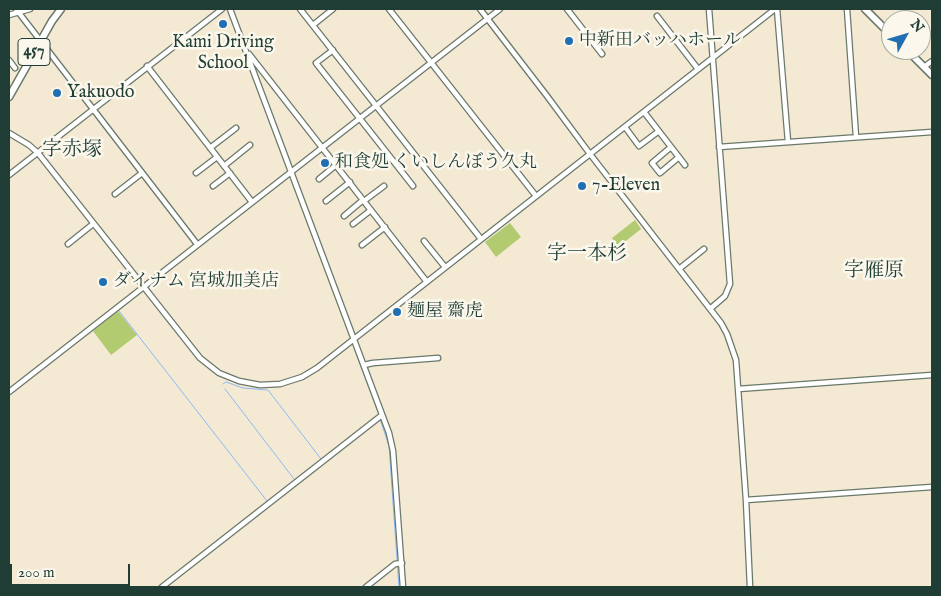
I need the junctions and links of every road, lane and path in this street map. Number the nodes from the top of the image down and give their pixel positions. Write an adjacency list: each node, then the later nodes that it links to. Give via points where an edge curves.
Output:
1 (30, 9): 14 (street)
2 (222, 9): 30 (street)
3 (230, 9): 23 (street)
4 (300, 9): 20 (street)
5 (333, 9): 20 (street)
6 (389, 9): 29 (street)
7 (480, 9): 18 (street)
8 (500, 9): 18 (street)
9 (567, 9): 24 (street)
10 (709, 9): 25 (street)
11 (776, 9): 25 (street); 46 (street)
12 (847, 9): 45 (street)
13 (865, 9): 19 (highway)
14 (17, 10): 16 (street); 21 (street)
15 (58, 10): 21 (highway, 457)
16 (9, 15)
17 (657, 16): 33 (street)
18 (487, 18): 29 (street); 53 (street)
19 (881, 24)
20 (313, 25): 22 (street)
21 (41, 41): 35 (highway, 457); 37 (street)
22 (333, 50): 36 (street); 39 (street, via 316,63)
23 (248, 53): 48 (street); 59 (street)
24 (602, 54)
25 (712, 58): 33 (street); 50 (street)
26 (917, 60): 31 (highway)
27 (932, 61): 31 (street)
28 (10, 62): 32 (street)
29 (431, 62): 36 (street); 70 (street)
30 (147, 66): 37 (street); 51 (street)
31 (924, 67): 34 (highway)
32 (15, 68)
33 (698, 70): 38 (street)
34 (932, 75)
35 (9, 97)
36 (376, 105): 39 (street); 79 (street)
37 (92, 109): 52 (street); 60 (street)
38 (644, 112): 40 (street); 42 (street)
39 (359, 118): 48 (street); 68 (street)
40 (625, 127): 42 (street, via 639,146); 53 (street)
41 (236, 128): 51 (street)
42 (658, 131): 49 (street)
43 (932, 132): 45 (street)
44 (9, 133): 52 (street)
45 (856, 137): 46 (street)
46 (788, 142): 50 (street)
47 (250, 145): 58 (street)
48 (322, 147): 56 (street); 59 (street)
49 (671, 147): 55 (street); 55 (street, via 652,163 660,173)
50 (719, 147): 89 (street, via 730,284 725,296)
51 (210, 148): 54 (street)
52 (38, 152): 63 (street); 76 (street)
53 (590, 154): 70 (street); 86 (street)
54 (217, 157): 58 (street); 61 (street)
55 (679, 157): 57 (street)
56 (336, 165): 64 (street); 65 (street)
57 (685, 165)
58 (224, 166): 62 (street)
59 (292, 170): 73 (street); 90 (street)
60 (142, 173): 69 (street); 82 (street)
61 (196, 173)
62 (230, 173): 66 (street); 73 (street)
63 (9, 175)
64 (319, 179)
65 (350, 182): 71 (street); 72 (street)
66 (212, 186)
67 (384, 186): 72 (street)
68 (413, 186)
69 (115, 194)
70 (536, 196): 79 (street)
71 (326, 201)
72 (364, 201): 74 (street); 75 (street)
73 (252, 202): 82 (street)
74 (371, 210): 77 (street); 78 (street)
75 (344, 216)
76 (93, 224): 81 (street); 88 (street)
77 (353, 224)
78 (385, 227): 83 (street); 87 (street)
79 (481, 239): 85 (street)
80 (424, 241): 85 (street)
81 (68, 244)
82 (198, 244): 88 (street)
83 (362, 245)
84 (704, 249): 86 (street)
85 (445, 268): 87 (street)
86 (679, 269): 89 (street)
87 (427, 282): 90 (street)
88 (144, 287): 90 (street, via 200,358 218,373 250,384 269,385 302,378); 95 (street)
89 (710, 309): 94 (street, via 733,347)
90 (354, 338): 92 (street)
91 (438, 358): 92 (street)
92 (364, 366): 96 (street)
93 (932, 375): 94 (street)
94 (738, 389): 98 (street)
95 (9, 392)
96 (380, 416): 99 (street, via 393,451); 100 (street)
97 (932, 487): 98 (street)
98 (746, 500): 103 (street)
99 (399, 563): 101 (street); 102 (street)
100 (162, 587)
101 (366, 587)
102 (403, 587)
103 (750, 587)

